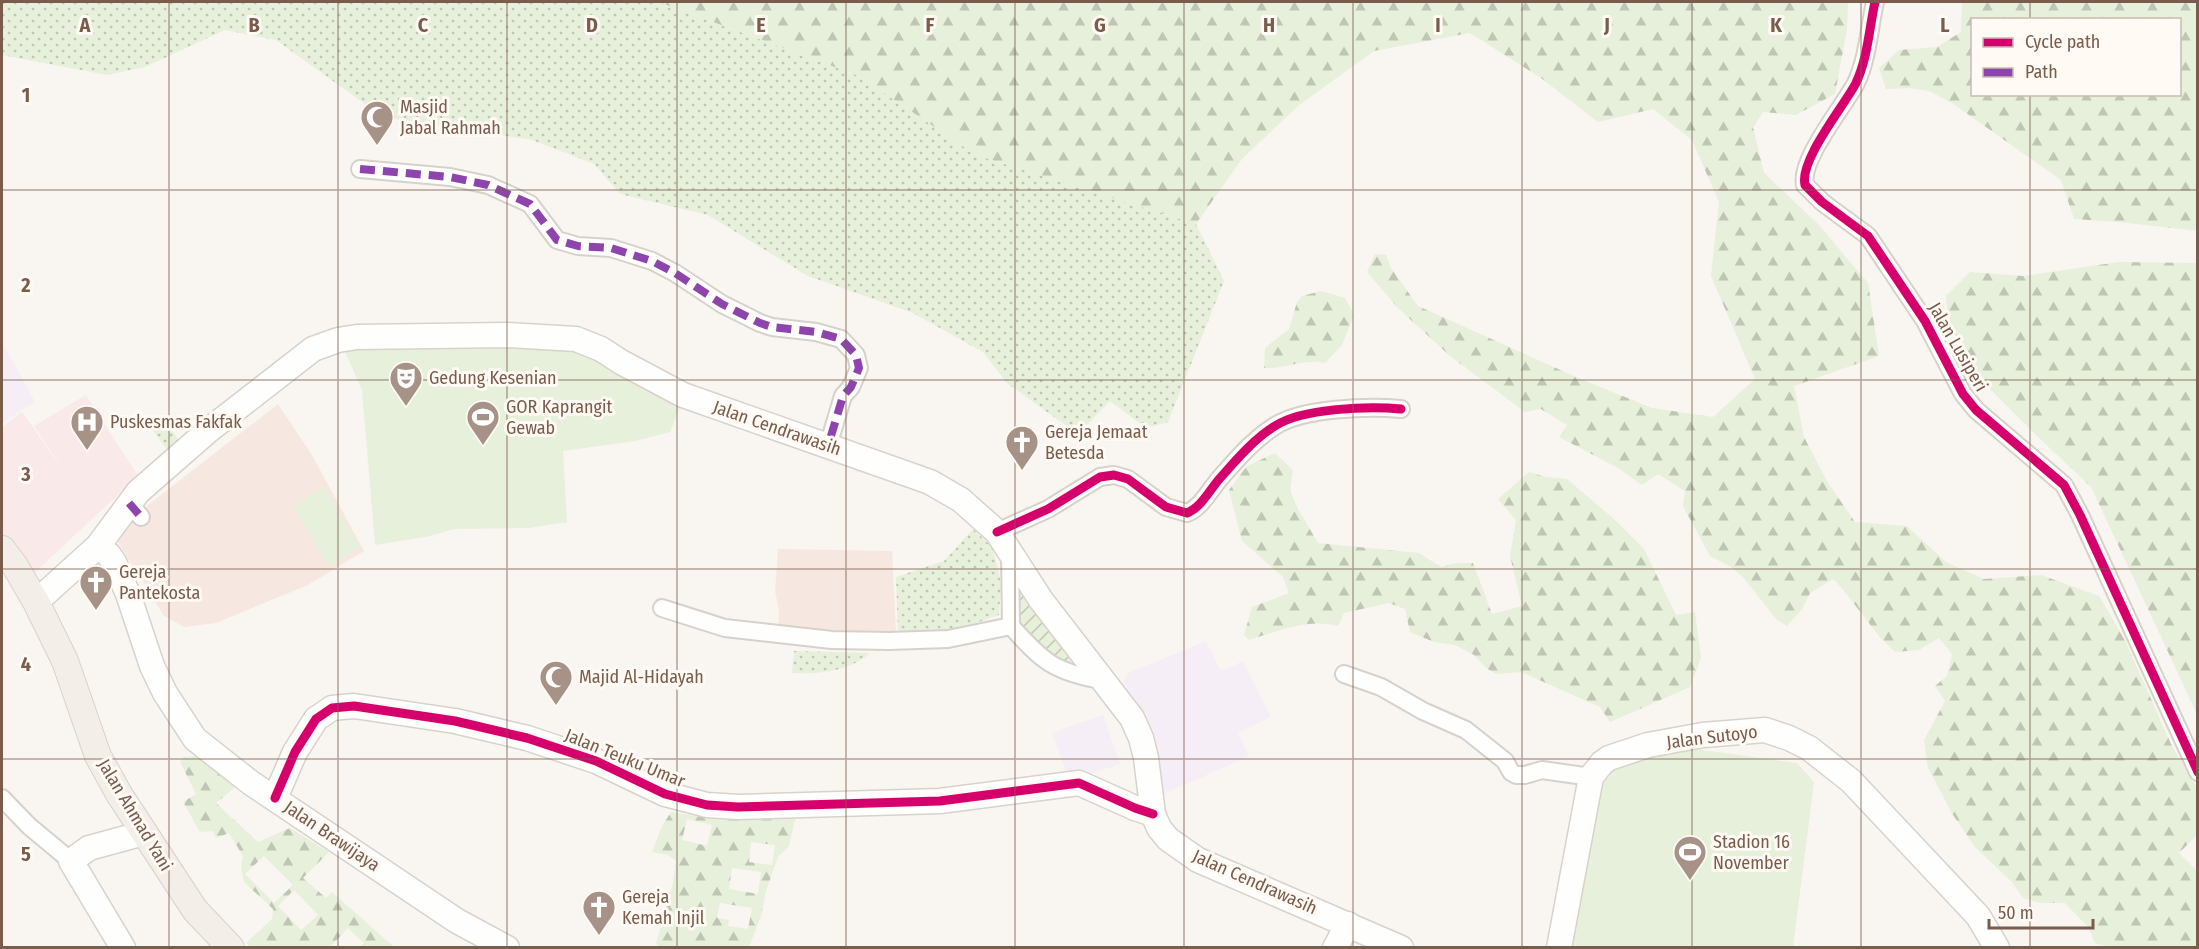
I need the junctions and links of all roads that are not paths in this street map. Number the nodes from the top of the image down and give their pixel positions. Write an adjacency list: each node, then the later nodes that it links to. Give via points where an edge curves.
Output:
1 (1875, 2): 14 (street, Jalan Lusiperi, via 1863,67 1815,149 1804,175 1805,185 1868,236 1925,321 1953,378 1976,410 2064,485)
2 (360, 169): 4 (street, via 450,177 488,185 530,204 558,240 611,248 652,261 760,323 841,339 856,355 859,368 843,396)
3 (1401, 410): 5 (street, via 1358,408 1292,418 1276,425 1243,453 1197,507 1187,513 1166,507 1128,478 1107,475 1048,509)
4 (828, 446): 5 (main road, Jalan Cendrawasih, via 930,482 961,500); 6 (main road, Jalan Cendrawasih, via 683,395 576,339 507,335 357,337 313,349 209,430 144,487 135,510)
5 (997, 532): 8 (main road, Jalan Cendrawasih)
6 (98, 546): 9 (main road, Jalan Cendrawasih); 17 (main road, Jalan Brawijaya, via 109,555 120,574 152,666 178,716 195,739)
7 (2, 549): 9 (main road, Jalan Ahmad Yani)
8 (1010, 553): 11 (street); 13 (main road, Jalan Cendrawasih)
9 (36, 602): 19 (main road, Jalan Ahmad Yani, via 64,661 98,756)
10 (662, 608): 11 (street, via 725,628 832,640 948,639)
11 (1011, 626): 13 (street, via 1048,663 1067,673)
12 (1344, 674): 15 (street, via 1381,687 1466,730 1505,761 1515,775 1542,770)
13 (1101, 680): 18 (main road, Jalan Cendrawasih, via 1132,718 1141,738)
14 (2198, 772)
15 (1590, 777): 27 (main road); 28 (main road, Jalan Sutoyo, via 1609,758 1703,735 1765,730 1789,738 1809,748 1851,781 1978,916)
16 (2, 798): 20 (street)
17 (275, 798): 18 (main road, Jalan Teuku Umar, via 316,718 332,708 354,706 527,738 596,761 665,794 707,805 940,801 1079,783); 24 (main road, Jalan Brawijaya, via 457,921)
18 (1153, 814): 21 (main road, Jalan Cendrawasih, via 1168,840 1198,860)
19 (144, 833): 20 (main road, via 89,848); 23 (main road, Jalan Ahmad Yani, via 195,910)
20 (71, 861): 22 (main road)
21 (1348, 924): 25 (main road); 26 (main road, Jalan Cendrawasih)
22 (123, 948)
23 (231, 948)
24 (507, 948)
25 (1335, 948)
26 (1401, 948)
27 (1558, 948)
28 (1997, 948)

